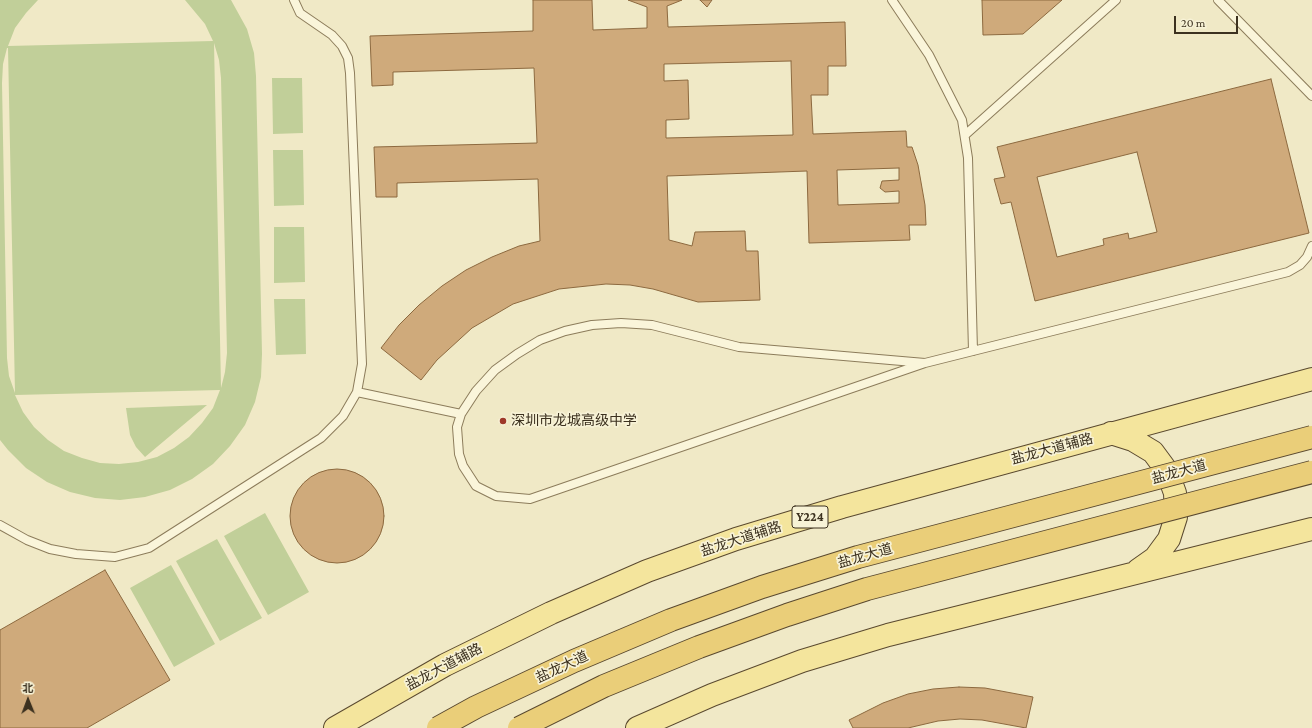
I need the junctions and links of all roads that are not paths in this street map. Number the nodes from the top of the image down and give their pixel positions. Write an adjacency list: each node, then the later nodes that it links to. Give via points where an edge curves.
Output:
1 (294, 0): 13 (lane, via 300,12 332,35 348,58 362,364)
2 (892, 0): 6 (lane, via 912,28 946,86 962,120)
3 (1116, 0): 6 (lane)
4 (1218, 0): 5 (lane)
5 (1312, 96)
6 (965, 135): 8 (lane, via 968,158)
7 (1312, 246): 8 (lane, via 1300,265 1288,272)
8 (973, 351): 9 (lane)
9 (925, 363): 14 (lane, via 739,347 652,325 592,325 540,340 517,354 490,376); 14 (lane, via 530,499 496,496 476,486 463,466 459,454 457,427)
10 (1312, 366): 12 (main road)
11 (1312, 379): 12 (main road, 盐龙大道辅路 / Y224)
12 (1281, 388): 15 (main road, 盐龙大道辅路 / Y224)
13 (357, 392): 14 (lane); 18 (lane, via 343,416 321,438 149,548 115,557 50,550)
14 (461, 414)
15 (1111, 433): 20 (main road, via 1133,440 1153,452 1167,471 1175,493 1176,517 1169,539 1155,558); 21 (main road, 盐龙大道辅路 / Y224, via 842,507 736,539 648,572 551,613 445,665)
16 (1312, 437): 22 (highway, 盐龙大道, bridge, via 858,557 762,587 672,620 574,661 476,707)
17 (1312, 472): 23 (highway, bridge, via 868,589 786,615 604,686)
18 (0, 525)
19 (1312, 529): 20 (main road)
20 (1136, 572): 24 (main road, via 888,635 802,661 712,694)
21 (335, 728)
22 (438, 728)
23 (519, 728)
24 (638, 728)

